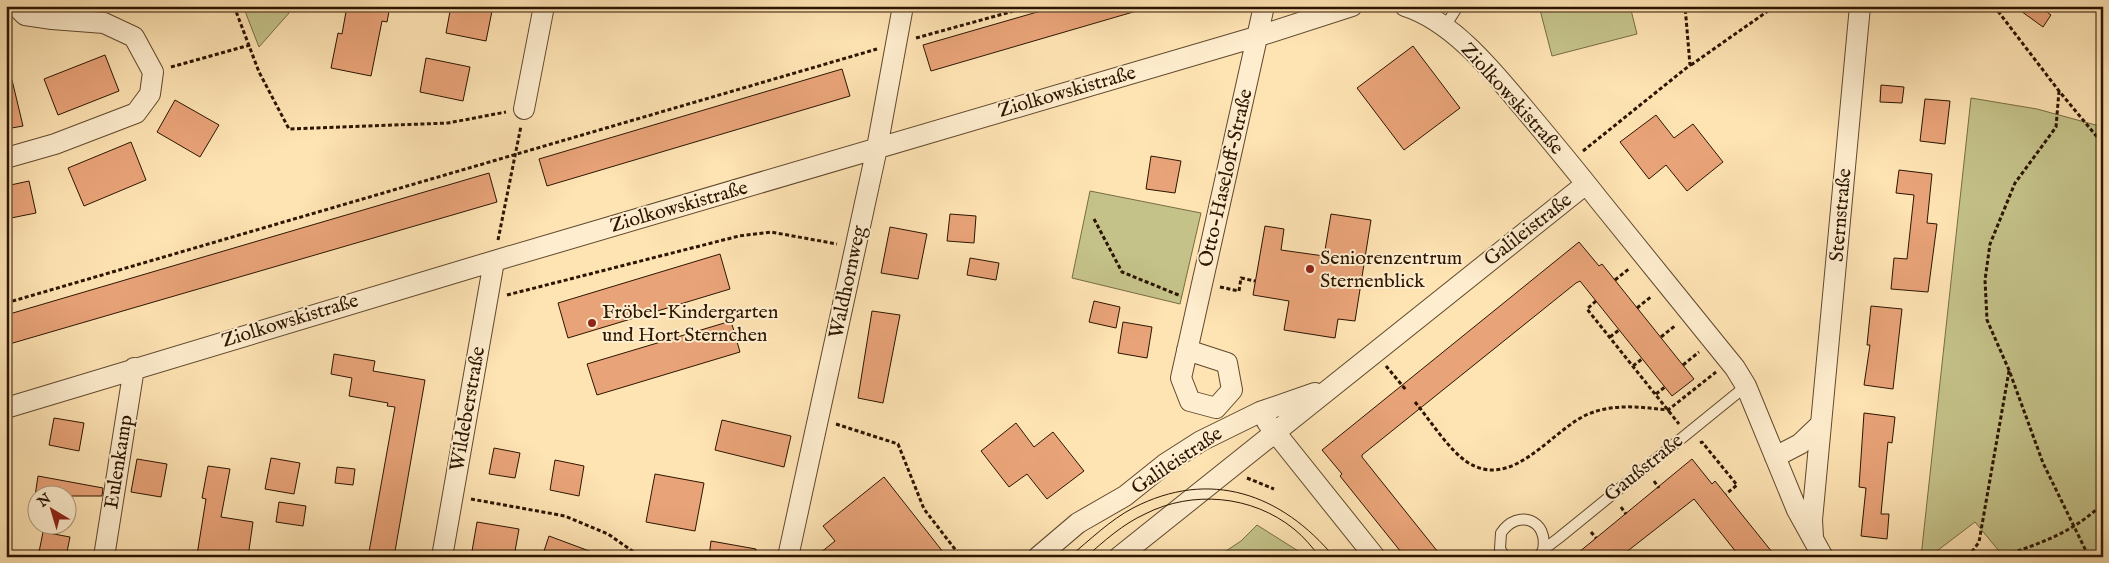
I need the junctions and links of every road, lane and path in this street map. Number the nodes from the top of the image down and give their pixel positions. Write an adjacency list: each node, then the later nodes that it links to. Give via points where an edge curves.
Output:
1 (16, 6): 19 (street, via 25,15 104,23 134,37)
2 (234, 6): 17 (path)
3 (544, 6): 21 (street)
4 (902, 6): 16 (street, Waldhornweg)
5 (1032, 6): 16 (path)
6 (1264, 6): 15 (street, Otto-Haseloff-Straße)
7 (1352, 6): 15 (street, Ziolkowskistraße)
8 (1405, 6): 14 (street, Ziolkowskistraße)
9 (1458, 6): 14 (lane)
10 (1685, 6): 18 (path)
11 (1775, 6): 18 (path)
12 (1860, 6): 63 (street, Sternstraße)
13 (1994, 6): 20 (path)
14 (1444, 28): 26 (street, Ziolkowskistraße, via 1490,68)
15 (1259, 36): 23 (street, Ziolkowskistraße); 34 (street, Otto-Haseloff-Straße)
16 (896, 43): 23 (street, Waldhornweg); 24 (path)
17 (250, 45): 19 (path); 21 (path, via 259,72 290,129 448,123)
18 (1690, 65): 26 (path)
19 (153, 72): 25 (street, via 150,94 136,113 55,144)
20 (2059, 91): 22 (path); 51 (path, via 2056,127 2015,183 1990,244 1985,280 1987,320)
21 (524, 109): 24 (path)
22 (2103, 144)
23 (877, 148): 29 (street, Waldhornweg); 30 (street, Ziolkowskistraße)
24 (516, 153): 30 (path); 38 (path)
25 (6, 158)
26 (1569, 162): 27 (street, Ziolkowskistraße)
27 (1586, 184): 45 (street, Galileistraße); 53 (street, via 1735,368)
28 (1094, 219): 34 (path, via 1122,272)
29 (855, 248): 36 (path, via 771,232 739,236); 62 (street, Waldhornweg)
30 (494, 261): 36 (street, Wildeberstraße); 50 (street, Ziolkowskistraße)
31 (1631, 267): 32 (path)
32 (1615, 280)
33 (1256, 281): 34 (path, via 1241,278 1239,291)
34 (1200, 294): 44 (street, Otto-Haseloff-Straße)
35 (1654, 295): 39 (path)
36 (487, 300): 72 (street, Wildeberstraße)
37 (1596, 302): 42 (path, via 1587,309)
38 (6, 303)
39 (1637, 308)
40 (1677, 324): 43 (path)
41 (1619, 330): 42 (path)
42 (1610, 337): 49 (path)
43 (1660, 337)
44 (1187, 350)
45 (1375, 351): 55 (street, Galileistraße); 56 (path)
46 (1699, 352): 48 (path)
47 (1642, 359): 49 (path)
48 (1683, 365)
49 (1633, 366): 57 (path)
50 (134, 368): 59 (street, Ziolkowskistraße); 86 (street, Eulenkamp)
51 (2009, 370): 79 (path, via 2043,463); 97 (path, via 1979,542)
52 (1716, 372): 60 (path)
53 (1746, 386): 65 (lane, Gaußstraße); 66 (street)
54 (1665, 387): 57 (path)
55 (1329, 388): 61 (street, Galileistraße); 64 (street, Galileistraße)
56 (1406, 390)
57 (1656, 394): 60 (path)
58 (1415, 402): 60 (path, via 1467,462 1480,468 1498,470 1516,466 1569,426 1599,411 1627,406)
59 (6, 408)
60 (1668, 410): 65 (path)
61 (1260, 412): 64 (street); 91 (street, Galileistraße, via 1185,451 1125,496 1078,523)
62 (818, 419): 89 (street, Waldhornweg); 90 (path, via 898,444 924,509)
63 (1821, 424): 66 (street, via 1800,444); 83 (street, Sternstraße, via 1812,520)
64 (1274, 431): 92 (street, Galileistraße); 93 (street)
65 (1687, 433): 71 (path, via 1697,446 1702,442 1737,485); 84 (lane, Gaußstraße)
66 (1775, 456): 83 (street)
67 (1661, 475): 68 (path)
68 (1654, 481): 69 (path); 70 (path)
69 (1647, 486)
70 (1659, 488)
71 (1726, 494)
72 (453, 496): 87 (street, Wildeberstraße); 88 (path, via 565,516 608,534)
73 (1628, 502): 75 (path)
74 (2103, 502): 79 (path)
75 (1621, 507): 76 (path); 77 (path)
76 (1614, 513)
77 (1626, 514)
78 (1598, 526): 80 (path)
79 (2074, 527): 85 (path); 98 (path)
80 (1591, 532): 81 (path); 82 (path)
81 (1584, 537)
82 (1596, 538)
83 (1818, 550)
84 (1541, 554): 94 (lane, Gaußstraße, via 1545,542 1540,528 1534,522 1519,519 1511,522 1501,534 1500,549)
85 (2086, 555)
86 (104, 557)
87 (442, 557)
88 (641, 557)
89 (788, 557)
90 (961, 557)
91 (1038, 557)
92 (1119, 557)
93 (1375, 557)
94 (1505, 557)
95 (1680, 557): 96 (path, via 1684,554)
96 (1686, 557)
97 (1968, 557)
98 (1999, 557)

